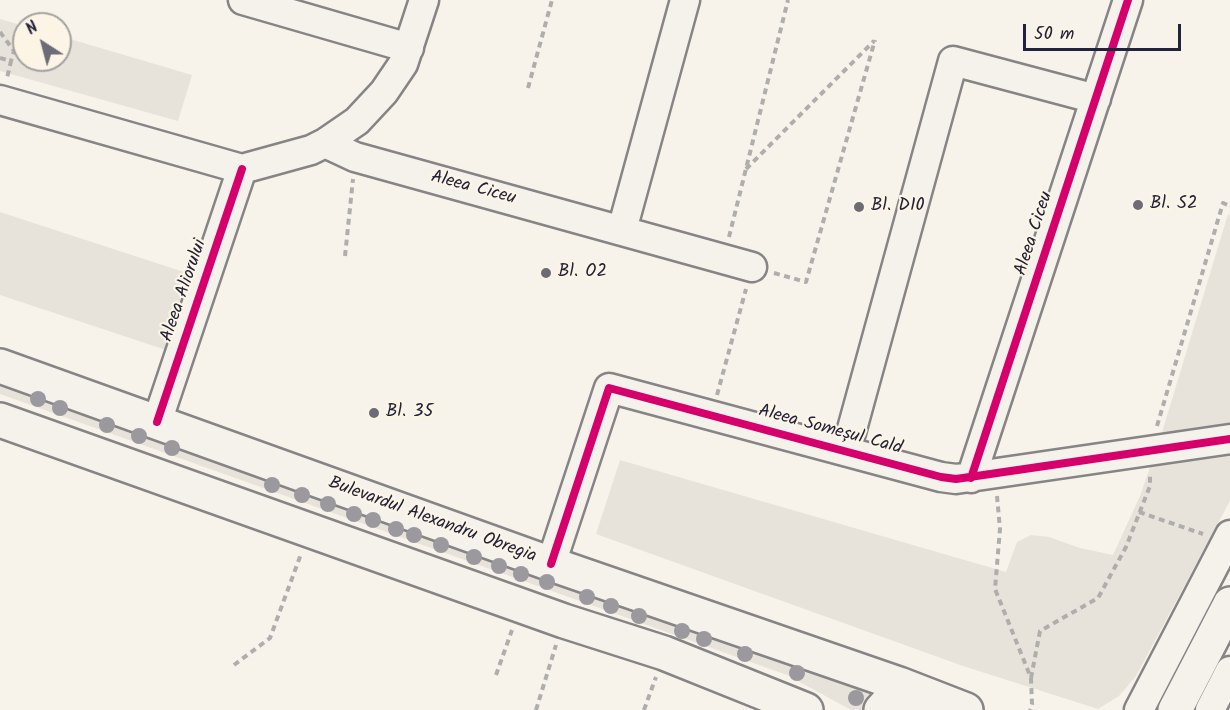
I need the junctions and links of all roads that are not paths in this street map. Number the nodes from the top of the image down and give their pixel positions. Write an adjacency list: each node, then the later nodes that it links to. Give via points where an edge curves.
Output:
1 (243, 0): 5 (street)
2 (424, 0): 5 (street)
3 (685, 0): 10 (street)
4 (1128, 0): 6 (street, Aleea Ciceu)
5 (409, 48): 8 (street, via 384,92 357,121)
6 (1096, 99): 16 (street, Aleea Someșul Cald, via 953,61); 17 (street, Aleea Ciceu)
7 (0, 100): 9 (street)
8 (325, 144): 9 (street); 10 (street, Aleea Ciceu, via 355,157)
9 (242, 169): 14 (street, Aleea Aliorului)
10 (622, 230): 11 (street, Aleea Ciceu)
11 (752, 267)
12 (0, 366): 14 (main road, Bulevardul Alexandru Obregia)
13 (0, 420): 23 (main road, via 310,532 664,653)
14 (157, 422): 19 (main road, Bulevardul Alexandru Obregia)
15 (1230, 439): 17 (street, Aleea Someșul Cald)
16 (846, 451): 17 (street, Aleea Someșul Cald, via 941,477); 19 (street, Aleea Someșul Cald, via 609,388)
17 (983, 476)
18 (1228, 538): 26 (street)
19 (551, 564): 22 (main road, Bulevardul Alexandru Obregia)
20 (1230, 604): 27 (main road)
21 (1230, 671): 28 (street)
22 (926, 695): 24 (main road, via 892,698); 25 (main road, Bulevardul Alexandru Obregia)
23 (806, 710)
24 (881, 710)
25 (966, 710)
26 (1139, 710)
27 (1175, 710)
28 (1210, 710)

